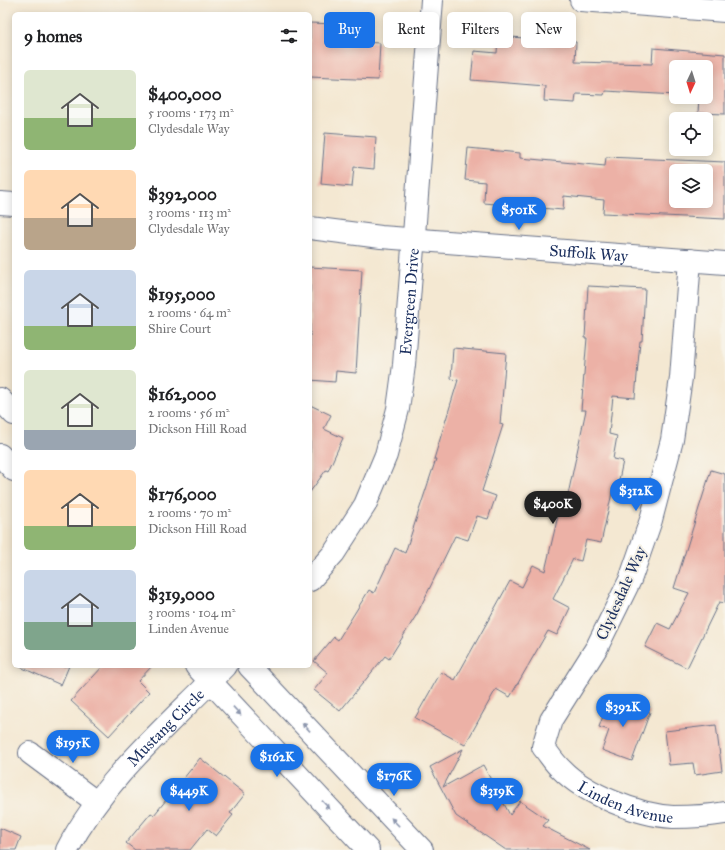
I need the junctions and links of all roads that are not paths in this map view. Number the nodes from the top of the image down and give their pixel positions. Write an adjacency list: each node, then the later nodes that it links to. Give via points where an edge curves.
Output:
1 (432, 0): 7 (street, Evergreen Drive)
2 (581, 0): 3 (street)
3 (725, 11)
4 (0, 203): 5 (street)
5 (12, 204)
6 (312, 228): 7 (street, Suffolk Way)
7 (414, 240): 8 (street, Suffolk Way); 14 (street, Evergreen Drive, via 404,365 398,409 386,455 366,505 334,553)
8 (690, 260): 9 (street, Suffolk Way); 19 (street, Clydesdale Way, via 680,385 672,440 651,520 630,580 597,647 551,720)
9 (725, 263)
10 (0, 399): 11 (street)
11 (12, 412)
12 (0, 456): 13 (street)
13 (12, 468)
14 (312, 578)
15 (198, 668): 18 (street)
16 (224, 668): 18 (street, Mustang Circle)
17 (251, 668): 25 (street, one-way to 17)
18 (211, 682): 21 (street, Mustang Circle, via 123,769); 24 (street, one-way to 24)
19 (544, 747): 22 (street, Linden Avenue, via 561,770 587,788 616,802 643,811 672,816)
20 (30, 752): 21 (street)
21 (96, 802): 23 (street, Mustang Circle)
22 (725, 813)
23 (67, 850)
24 (368, 850)
25 (422, 850)

